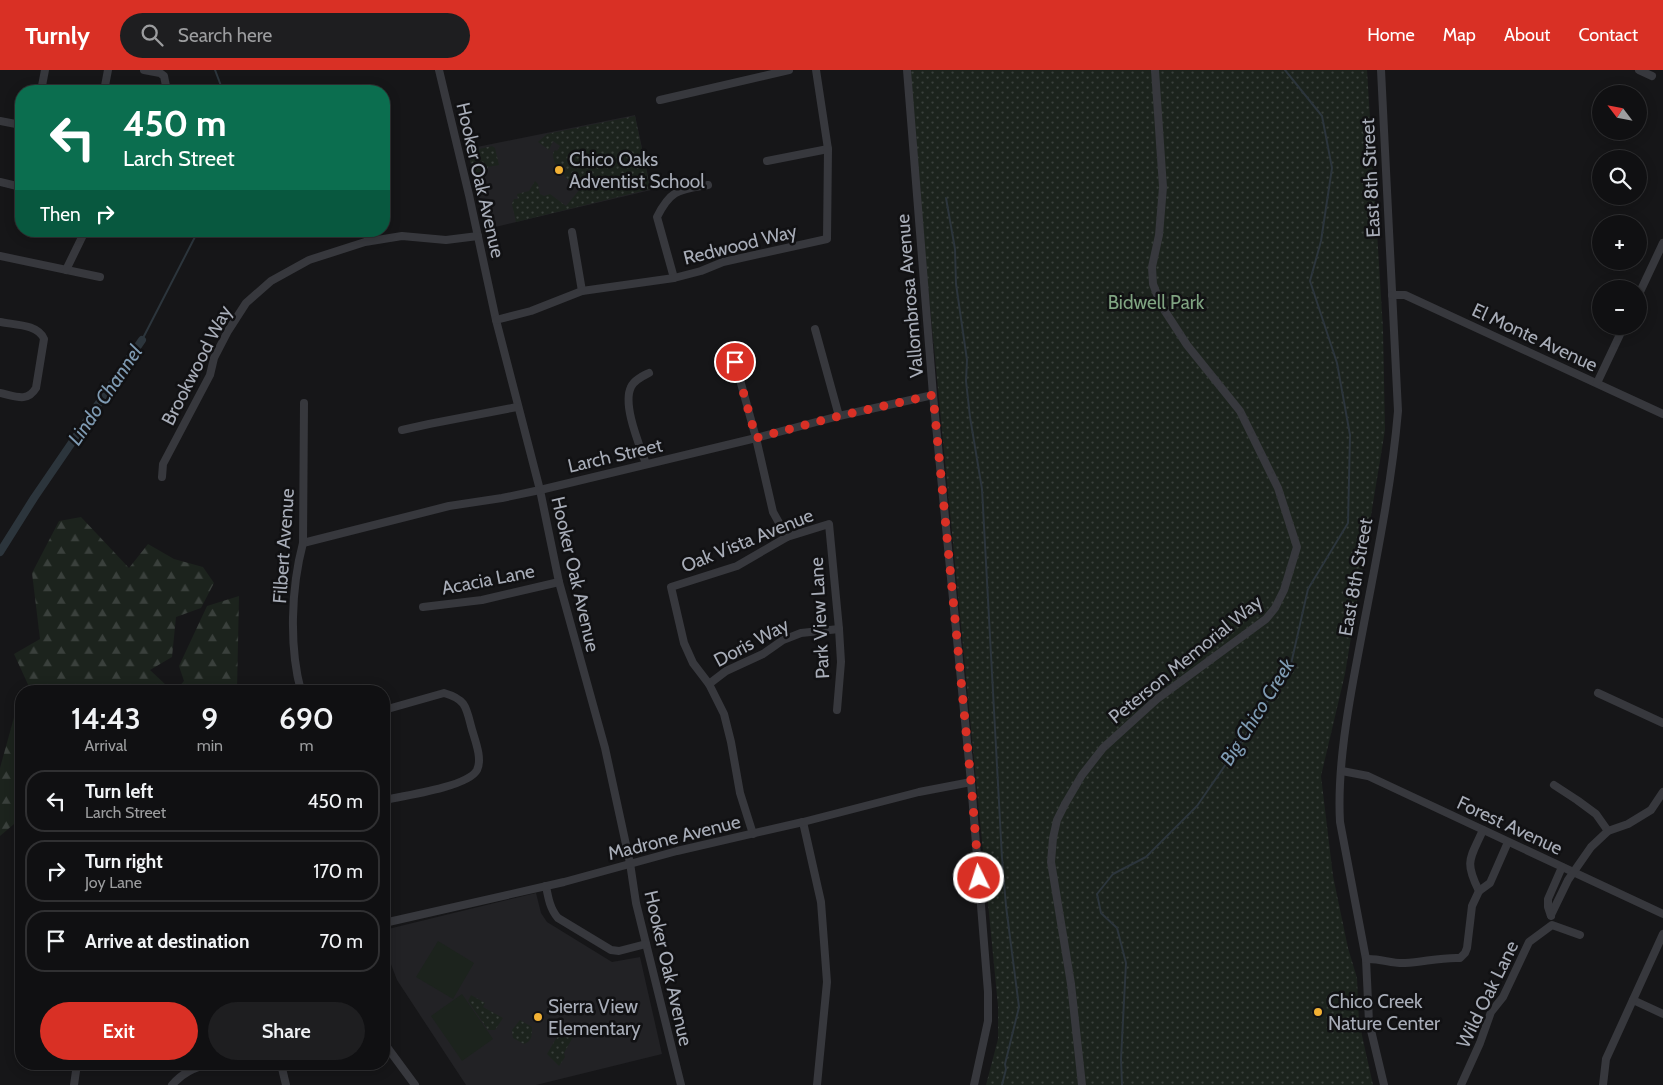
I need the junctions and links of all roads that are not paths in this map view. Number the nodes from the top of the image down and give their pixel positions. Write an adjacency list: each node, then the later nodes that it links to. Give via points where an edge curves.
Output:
1 (45, 70): 12 (street)
2 (108, 70): 13 (street)
3 (144, 70): 14 (street, via 160,73)
4 (439, 70): 24 (street, Hooker Oak Avenue)
5 (789, 70): 15 (street)
6 (816, 70): 18 (street, Redwood Way)
7 (906, 70): 42 (street, Vallombrosa Avenue)
8 (1155, 70): 100 (street, Peterson Memorial Way, via 1163,187 1159,235 1152,267 1153,284 1162,305 1187,344 1240,411 1278,488 1297,547 1275,608 1157,698 1103,748 1082,775 1057,820 1051,862 1071,984)
9 (1381, 70): 33 (street, East 8th Street)
10 (1639, 70): 11 (street)
11 (1652, 76)
12 (42, 85)
13 (105, 85)
14 (166, 85)
15 (660, 100)
16 (0, 121): 17 (street)
17 (15, 124)
18 (828, 149): 19 (street); 30 (street, Redwood Way, via 827,239 723,262)
19 (767, 161)
20 (0, 182): 22 (street)
21 (708, 185): 30 (street, via 680,190 666,200 657,216)
22 (15, 186)
23 (572, 232): 32 (street)
24 (478, 236): 34 (street, Hooker Oak Avenue); 50 (street, Brookwood Way, via 446,240 402,236 364,242 309,260 271,281 246,303 228,331 214,358 210,375 163,464)
25 (82, 237): 28 (street)
26 (1663, 243): 31 (street)
27 (0, 256): 28 (street)
28 (66, 270): 29 (street)
29 (100, 277)
30 (674, 278): 32 (street, Redwood Way)
31 (1646, 280)
32 (582, 291): 34 (street, Redwood Way, via 531,311)
33 (1392, 295): 40 (street, El Monte Avenue, via 1405,295); 64 (street, East 8th Street, via 1398,411 1395,444 1348,707)
34 (496, 320): 44 (street, Hooker Oak Avenue)
35 (0, 322): 41 (street, via 36,329 44,339 33,393 24,398)
36 (815, 329): 46 (street)
37 (1620, 335): 40 (street)
38 (730, 347): 48 (street)
39 (649, 373): 49 (street, via 632,385 628,395)
40 (1597, 384): 45 (street, El Monte Avenue)
41 (0, 393)
42 (933, 395): 46 (street, Larch Street); 65 (street, Vallombrosa Avenue)
43 (304, 403): 54 (street, Filbert Avenue)
44 (517, 406): 47 (street); 51 (street, Hooker Oak Avenue)
45 (1663, 414)
46 (839, 416): 48 (street, Larch Street)
47 (402, 430)
48 (756, 438): 49 (street, Larch Street); 53 (street, via 773,512)
49 (646, 464): 51 (street, Larch Street)
50 (162, 477)
51 (540, 490): 54 (street, Larch Street, via 449,506); 55 (street, Hooker Oak Avenue)
52 (829, 524): 53 (street, Oak Vista Avenue); 57 (street, Park View Lane)
53 (787, 538): 58 (street, Oak Vista Avenue, via 737,566 671,587 684,643 693,663)
54 (303, 543): 59 (street, Filbert Avenue, via 294,590 294,642)
55 (559, 582): 56 (street, Acacia Lane, via 482,600); 74 (street, Hooker Oak Avenue, via 605,748)
56 (423, 607)
57 (839, 629): 58 (street, Doris Way, via 801,633 783,640); 62 (street, Park View Lane, via 841,662)
58 (709, 684): 72 (street, Oak Vista Avenue, via 724,714 740,793)
59 (299, 685)
60 (1598, 693): 63 (street)
61 (390, 708): 68 (street, via 444,693 453,696 465,705 479,760 477,770 469,779)
62 (837, 710)
63 (1663, 722)
64 (1342, 771): 70 (street, Forest Avenue, via 1368,776); 86 (street, East 8th Street, via 1340,822)
65 (971, 782): 69 (street, Madrone Avenue); 99 (street, Vallombrosa Avenue, via 988,992 988,1021)
66 (1554, 785): 71 (street, via 1596,814)
67 (1663, 792): 71 (street, via 1650,810 1628,824)
68 (390, 799)
69 (803, 822): 72 (street, Madrone Avenue); 98 (street, via 821,902 827,982)
70 (1483, 830): 73 (street, Forest Avenue); 78 (street, via 1469,866)
71 (1608, 831): 76 (street, via 1590,847)
72 (753, 834): 74 (street, Madrone Avenue)
73 (1508, 842): 75 (street, Forest Avenue); 78 (street, via 1490,882)
74 (630, 863): 77 (street, Madrone Avenue); 85 (street, Hooker Oak Avenue)
75 (1562, 867): 76 (street, Forest Avenue); 80 (street, via 1548,899)
76 (1573, 872): 79 (street, Forest Avenue); 80 (street)
77 (546, 886): 81 (street, Madrone Avenue); 85 (street, via 558,918 605,947 619,951)
78 (1479, 891): 86 (street, via 1470,910 1465,953 1460,958 1404,964)
79 (1663, 914)
80 (1551, 915): 82 (street)
81 (390, 922)
82 (1552, 925): 84 (street); 102 (street, Wild Oak Lane, via 1529,942 1503,997 1491,1012)
83 (1663, 934): 87 (street)
84 (1580, 935)
85 (646, 944): 97 (street, Hooker Oak Avenue)
86 (1366, 959): 101 (street, East 8th Street, via 1369,1022)
87 (1633, 1000): 88 (street); 103 (street, via 1606,1059)
88 (1663, 1014)
89 (390, 1051): 96 (street)
90 (77, 1070): 93 (street)
91 (191, 1070): 94 (street)
92 (282, 1070): 95 (street)
93 (74, 1085)
94 (172, 1085)
95 (286, 1085)
96 (415, 1085)
97 (681, 1085)
98 (817, 1085)
99 (974, 1085)
100 (1082, 1085)
101 (1384, 1085)
102 (1460, 1085)
103 (1603, 1085)

